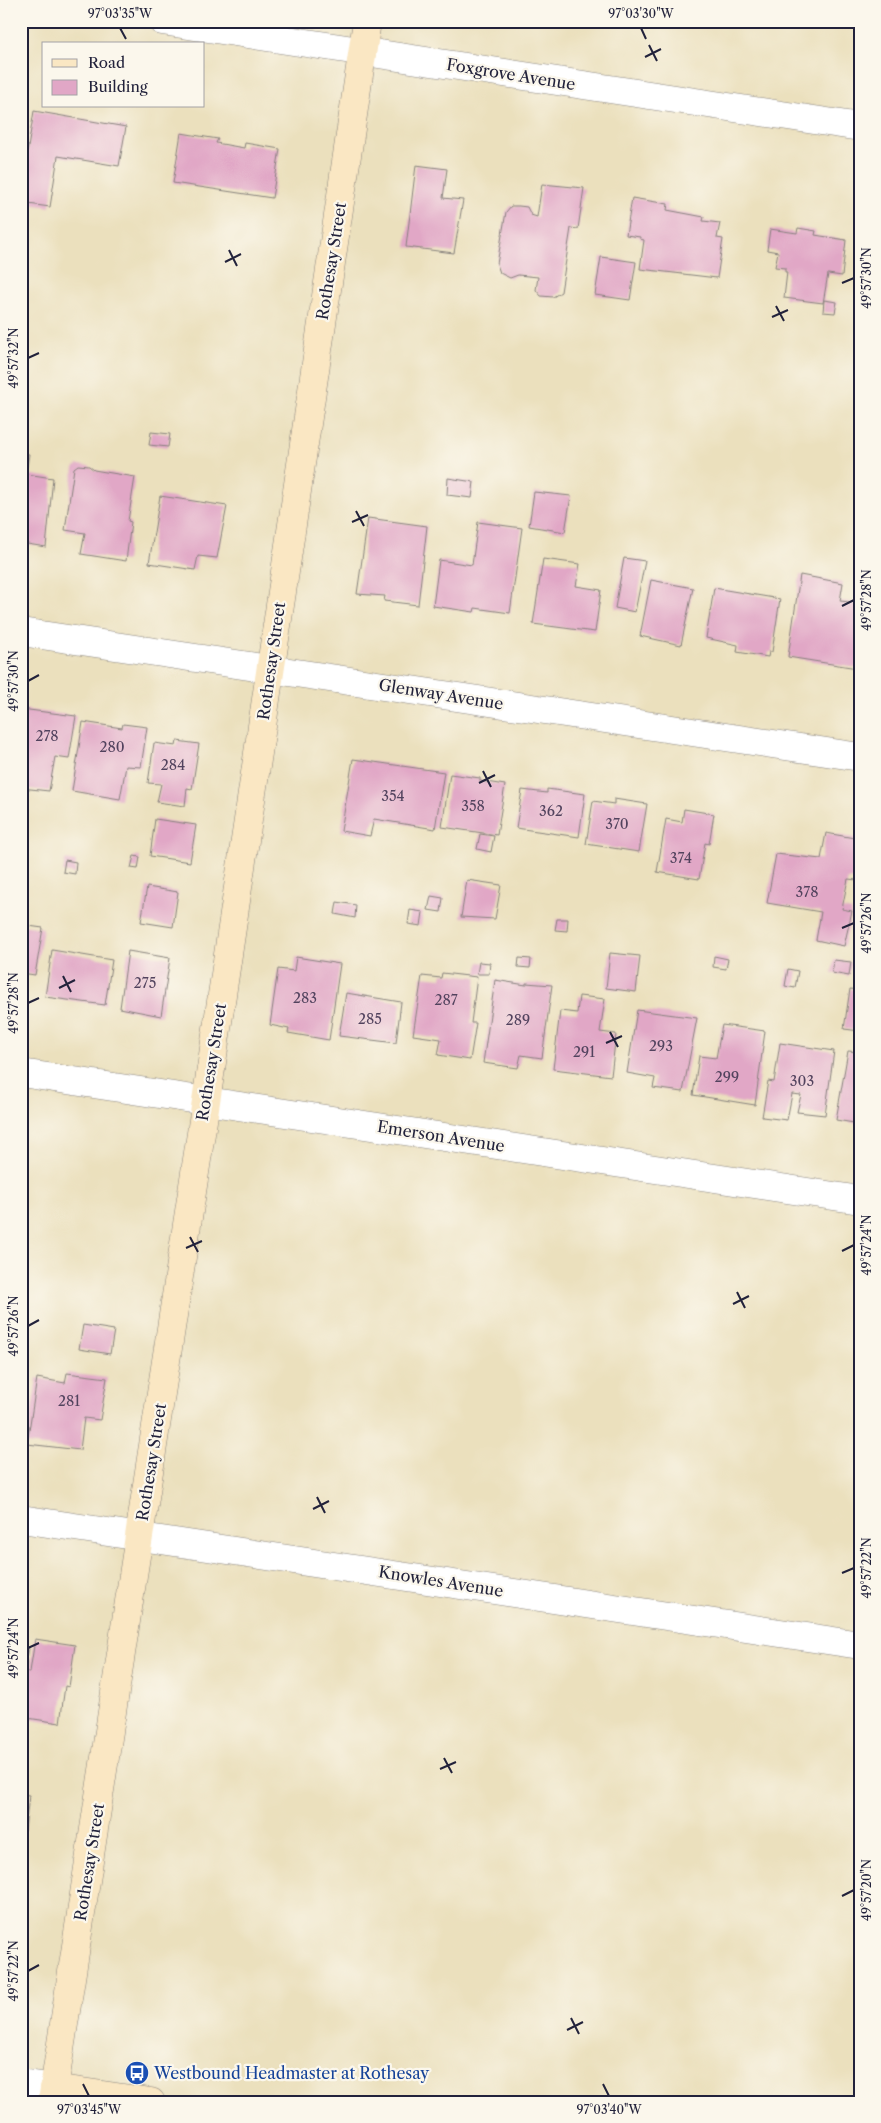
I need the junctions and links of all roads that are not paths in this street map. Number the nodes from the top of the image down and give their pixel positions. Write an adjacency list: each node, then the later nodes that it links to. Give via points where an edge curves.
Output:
1 (162, 21): 3 (street, Foxgrove Avenue)
2 (368, 21): 3 (street, Rothesay Street)
3 (363, 52): 4 (street, Foxgrove Avenue); 6 (street, Rothesay Street)
4 (860, 127)
5 (21, 632): 6 (street, Glenway Avenue)
6 (270, 668): 7 (street, Glenway Avenue); 9 (street, Rothesay Street)
7 (860, 757)
8 (21, 1073): 9 (street, Emerson Avenue)
9 (205, 1100): 10 (street, Emerson Avenue); 12 (street, Rothesay Street)
10 (860, 1200)
11 (21, 1518): 12 (street, Knowles Avenue)
12 (139, 1536): 13 (street, Knowles Avenue); 15 (street, Rothesay Street)
13 (860, 1645)
14 (21, 2083): 15 (street)
15 (53, 2095): 16 (street)
16 (151, 2102)

